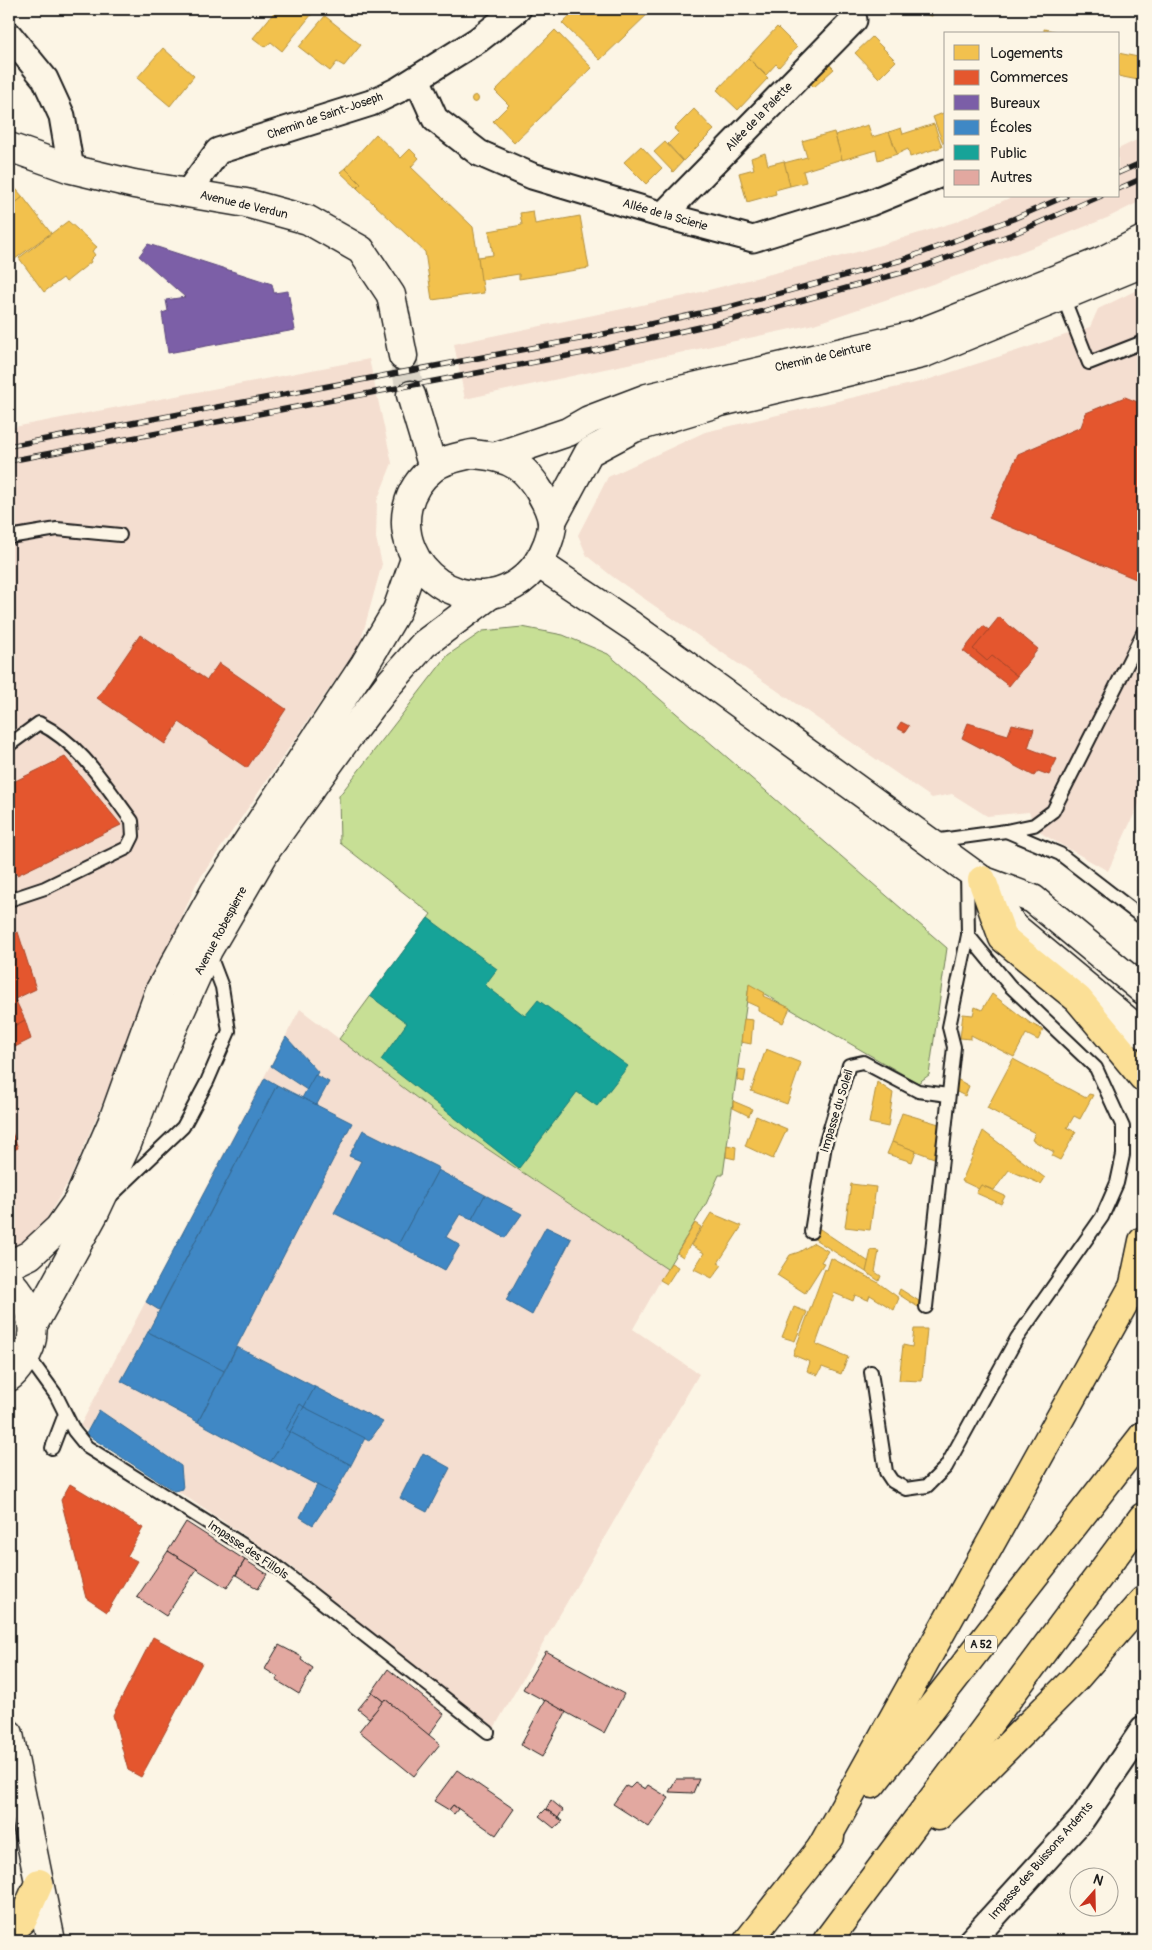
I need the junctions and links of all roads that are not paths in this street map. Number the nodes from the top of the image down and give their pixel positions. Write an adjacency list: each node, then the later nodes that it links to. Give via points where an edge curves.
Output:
1 (518, 9): 4 (street, Chemin de Saint-Joseph, via 478,40)
2 (854, 20): 9 (street, Allée de la Palette)
3 (9, 35): 6 (street, via 45,79 62,116)
4 (417, 79): 8 (street, Chemin de Saint-Joseph, via 371,103 218,151); 9 (street, Allée de la Scierie, via 434,119 479,153 532,176)
5 (9, 147): 6 (main road, Avenue de Verdun)
6 (71, 169): 8 (main road, Avenue de Verdun, via 134,184)
7 (944, 173): 9 (street, Allée de la Scierie, via 870,203 753,239)
8 (188, 192): 14 (main road, Avenue de Verdun, via 308,220 361,250 391,295)
9 (663, 215)
10 (1143, 240): 16 (main road, Chemin de Ceinture, via 1102,261 916,335 647,398 568,432)
11 (1143, 263): 12 (main road, Chemin de Ceinture)
12 (1063, 298): 13 (lane, via 1089,363); 18 (main road, Chemin de Ceinture, via 922,354 717,403 634,428 589,452)
13 (1143, 342)
14 (403, 356)
15 (411, 395): 17 (main road)
16 (497, 456): 17 (main road, via 472,454); 18 (main road, via 519,468 537,485)
17 (433, 468): 21 (main road, via 414,492 407,514 407,537)
18 (552, 521): 22 (main road, via 550,535)
19 (120, 535): 20 (lane, via 57,529)
20 (9, 537)
21 (415, 559): 23 (main road, via 428,576 447,589 469,595); 40 (main road, Avenue Robespierre, via 397,610 215,891 160,990 112,1123 78,1201 59,1228 30,1255)
22 (538, 563): 23 (main road, via 510,588); 27 (main road, via 632,626)
23 (492, 594): 32 (main road, Avenue Robespierre, via 424,644 388,685 267,849)
24 (1143, 633): 26 (lane, via 1053,811 1034,824)
25 (9, 745): 29 (lane, via 39,723 55,731 78,750 132,821 133,836 127,848 45,888)
26 (1006, 831): 27 (lane); 30 (lane, via 1060,854)
27 (932, 842): 28 (main road)
28 (975, 874): 31 (lane); 33 (main road, via 1033,899); 34 (main road, via 1014,926); 35 (highway, via 1003,938 1078,998)
29 (9, 900)
30 (1143, 918)
31 (968, 935): 36 (lane, via 949,1027 954,1047); 46 (lane, via 1010,986 1096,1068 1123,1128 1118,1183 1102,1217 1017,1338 946,1467 927,1486 906,1489 892,1481 886,1472)
32 (208, 950): 37 (main road, Avenue Robespierre); 37 (lane, via 222,987 229,1031 226,1040 183,1127)
33 (1143, 990)
34 (1143, 1034)
35 (1143, 1077)
36 (948, 1095): 38 (lane, Impasse du Soleil, via 918,1091 863,1062 849,1065 825,1145); 43 (lane)
37 (95, 1212): 44 (main road, Avenue Robespierre)
38 (811, 1232)
39 (1143, 1241): 41 (highway)
40 (9, 1265)
41 (1138, 1277): 56 (highway)
42 (9, 1281): 44 (main road, via 21,1293)
43 (926, 1307)
44 (33, 1324): 45 (main road)
45 (27, 1355): 47 (main road); 48 (lane, Impasse des Fillols, via 56,1395)
46 (870, 1372)
47 (9, 1377)
48 (65, 1414): 50 (lane); 54 (lane, Impasse des Fillols, via 87,1447 272,1564)
49 (1143, 1436): 56 (highway, A 52)
50 (52, 1448)
51 (1143, 1517): 58 (highway)
52 (1143, 1601): 58 (highway, via 1075,1679)
53 (1143, 1730): 63 (street, Impasse des Buissons Ardents, via 1082,1819)
54 (488, 1732)
55 (9, 1734): 57 (main road)
56 (818, 1852): 61 (highway, A 52)
57 (39, 1883): 59 (highway); 60 (main road)
58 (872, 1883): 62 (highway)
59 (13, 1922)
60 (51, 1941)
61 (748, 1941)
62 (827, 1941)
63 (971, 1941)

